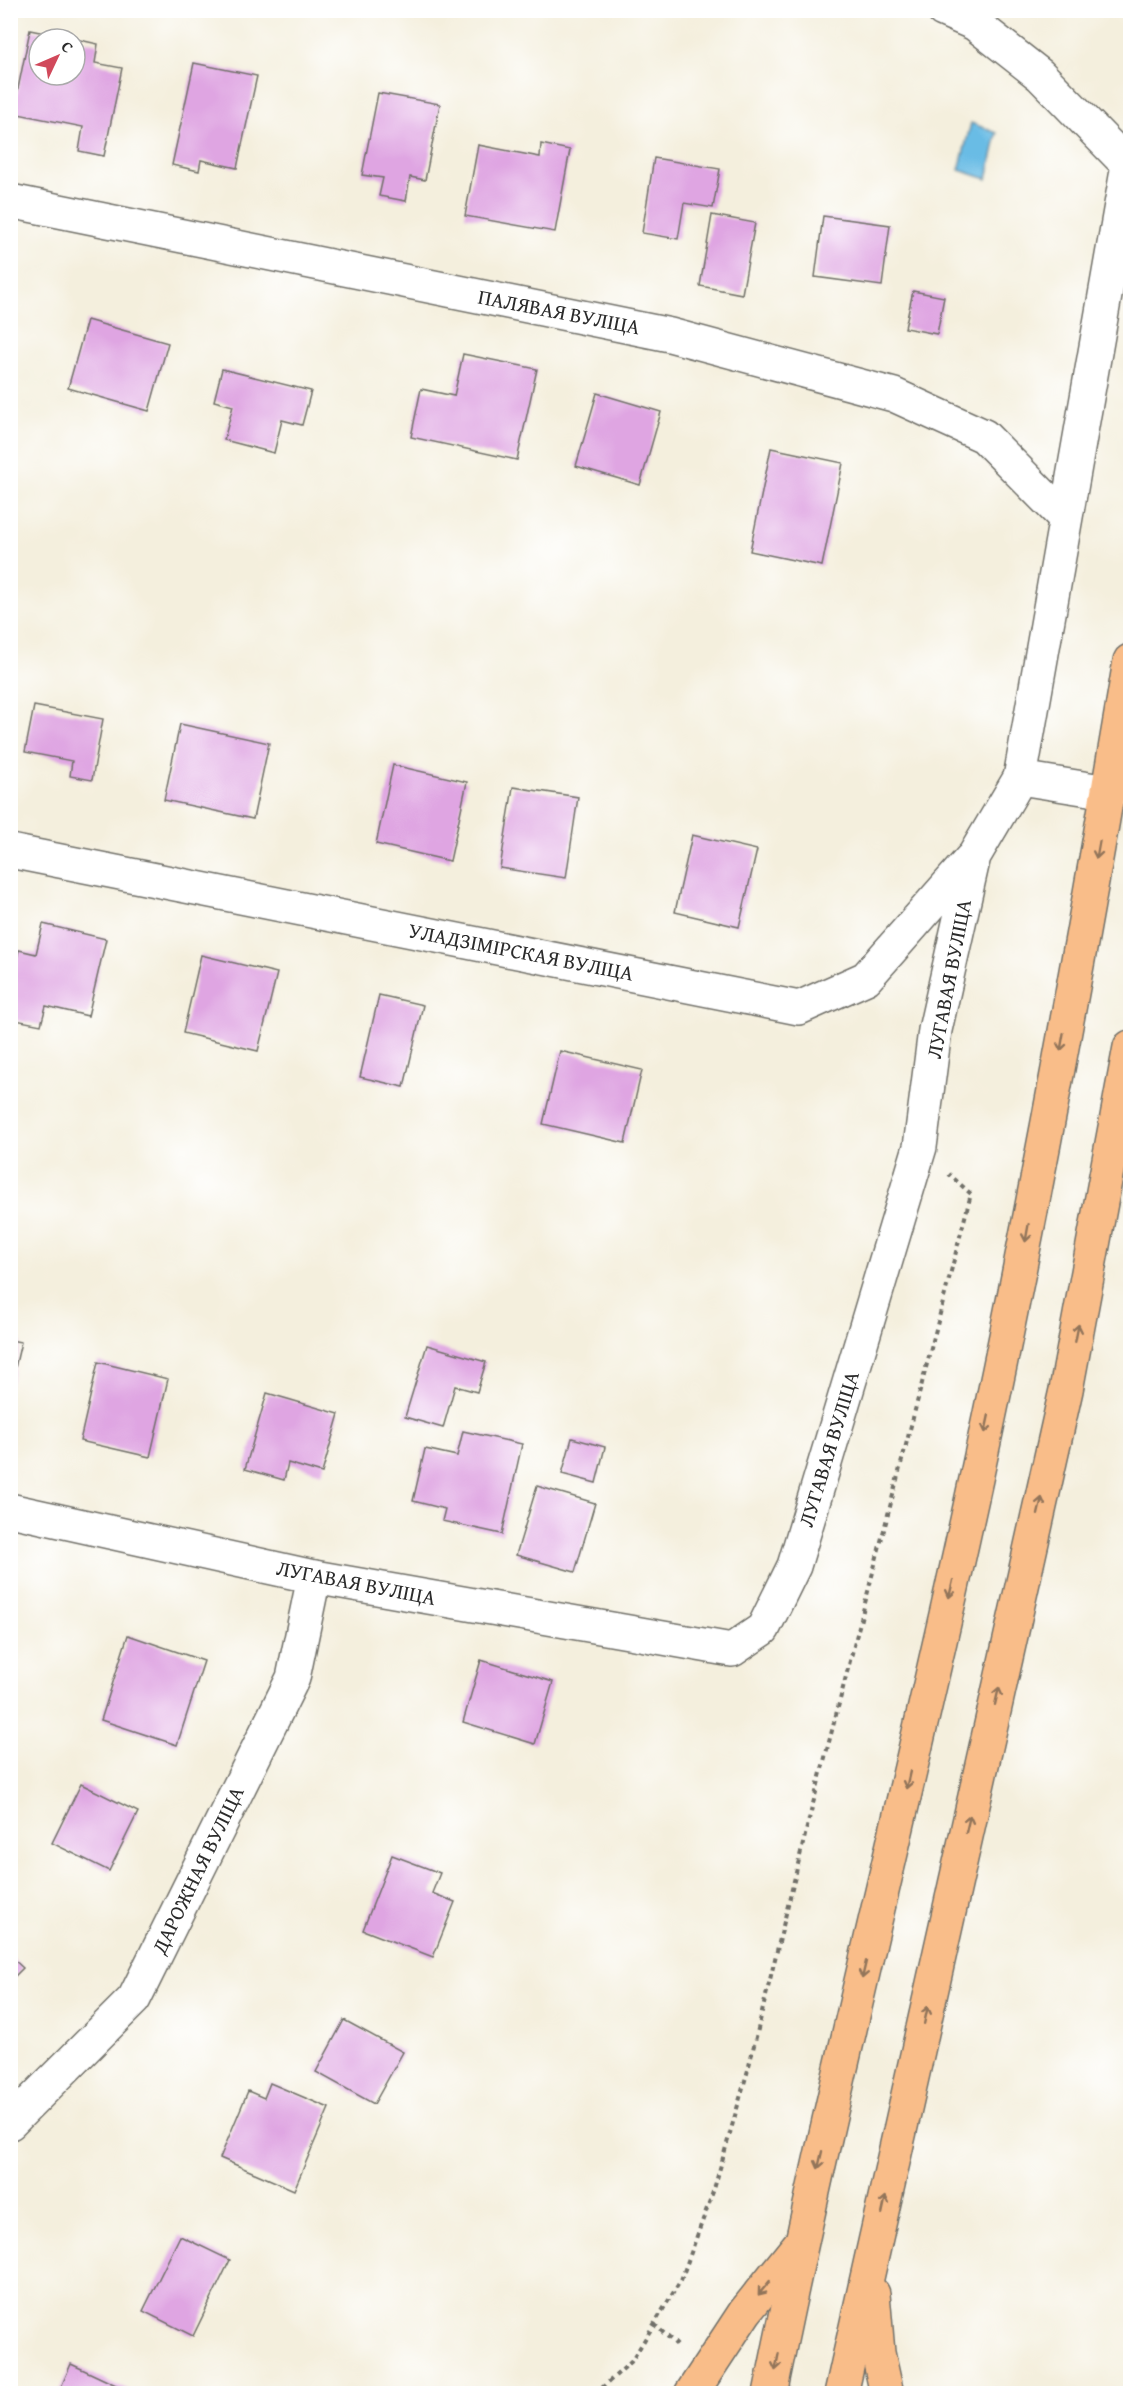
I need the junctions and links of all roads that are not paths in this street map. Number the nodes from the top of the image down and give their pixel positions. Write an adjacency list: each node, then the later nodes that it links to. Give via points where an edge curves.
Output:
1 (943, 10): 2 (street, via 975,24)
2 (1129, 153): 4 (street, ЛУГАВАЯ ВУЛІЦА)
3 (10, 201): 4 (street, ПАЛЯВАЯ ВУЛІЦА, via 670,335 894,395 984,436)
4 (1065, 518): 6 (street, ЛУГАВАЯ ВУЛІЦА)
5 (1131, 660): 7 (highway)
6 (1020, 778): 7 (street); 9 (street, ЛУГАВАЯ ВУЛІЦА)
7 (1119, 794): 14 (highway, one-way to 14, via 964,1532)
8 (10, 850): 9 (street, УЛАДЗІМІРСКАЯ ВУЛІЦА, via 799,1008 866,978)
9 (974, 856): 12 (street, ЛУГАВАЯ ВУЛІЦА, via 935,1030 920,1147 794,1566 763,1629 732,1650)
10 (1131, 1047): 15 (highway, one-way to 10, via 1066,1390)
11 (10, 1510): 12 (street, ЛУГАВАЯ ВУЛІЦА)
12 (314, 1577): 13 (street, ДАРОЖНАЯ ВУЛІЦА, via 293,1678 134,1999)
13 (10, 2122)
14 (801, 2242): 16 (highway, one-way to 16, via 745,2312); 17 (highway, one-way to 17)
15 (871, 2262): 18 (highway); 19 (highway, via 878,2353)
16 (691, 2394)
17 (770, 2394)
18 (841, 2394)
19 (887, 2394)

